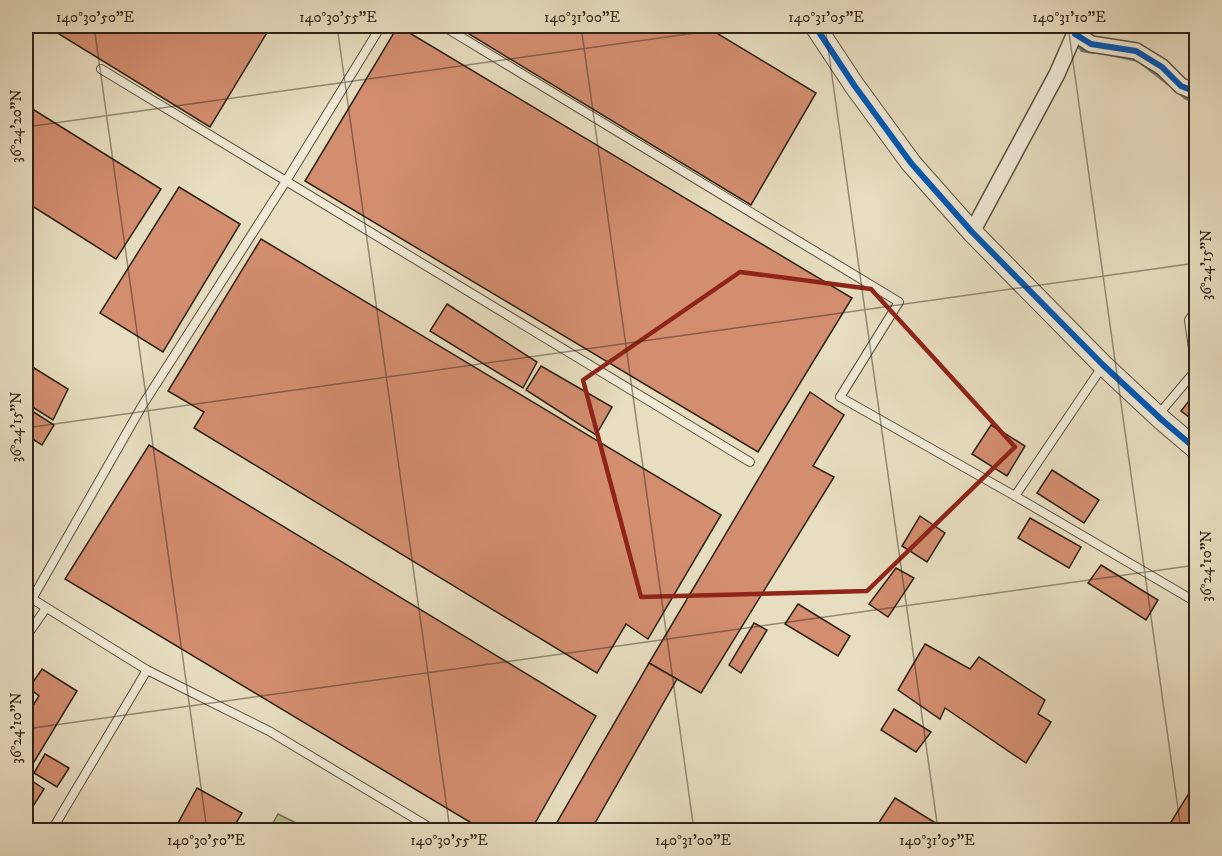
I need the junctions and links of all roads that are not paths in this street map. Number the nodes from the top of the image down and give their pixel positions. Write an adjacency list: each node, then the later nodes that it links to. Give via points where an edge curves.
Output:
1 (381, 26): 7 (lane)
2 (443, 26): 15 (lane, via 899,302 840,397)
3 (815, 26): 8 (street, via 910,163)
4 (1073, 35): 6 (street, via 1091,44 1136,51 1162,67 1181,86); 8 (street, via 1057,74)
5 (101, 69): 7 (lane)
6 (1197, 92)
7 (286, 181): 14 (lane); 16 (lane, via 142,406)
8 (972, 232): 10 (street)
9 (1197, 310): 11 (lane, via 1189,320)
10 (1103, 365): 12 (street); 15 (lane)
11 (1196, 370): 12 (lane)
12 (1157, 416): 13 (street)
13 (1197, 449)
14 (750, 462)
15 (1015, 496): 17 (lane)
16 (29, 597): 18 (lane)
17 (1197, 602)
18 (46, 608): 19 (lane); 20 (lane)
19 (26, 637)
20 (147, 670): 21 (lane); 22 (lane, via 269,731)
21 (52, 831)
22 (434, 831)

